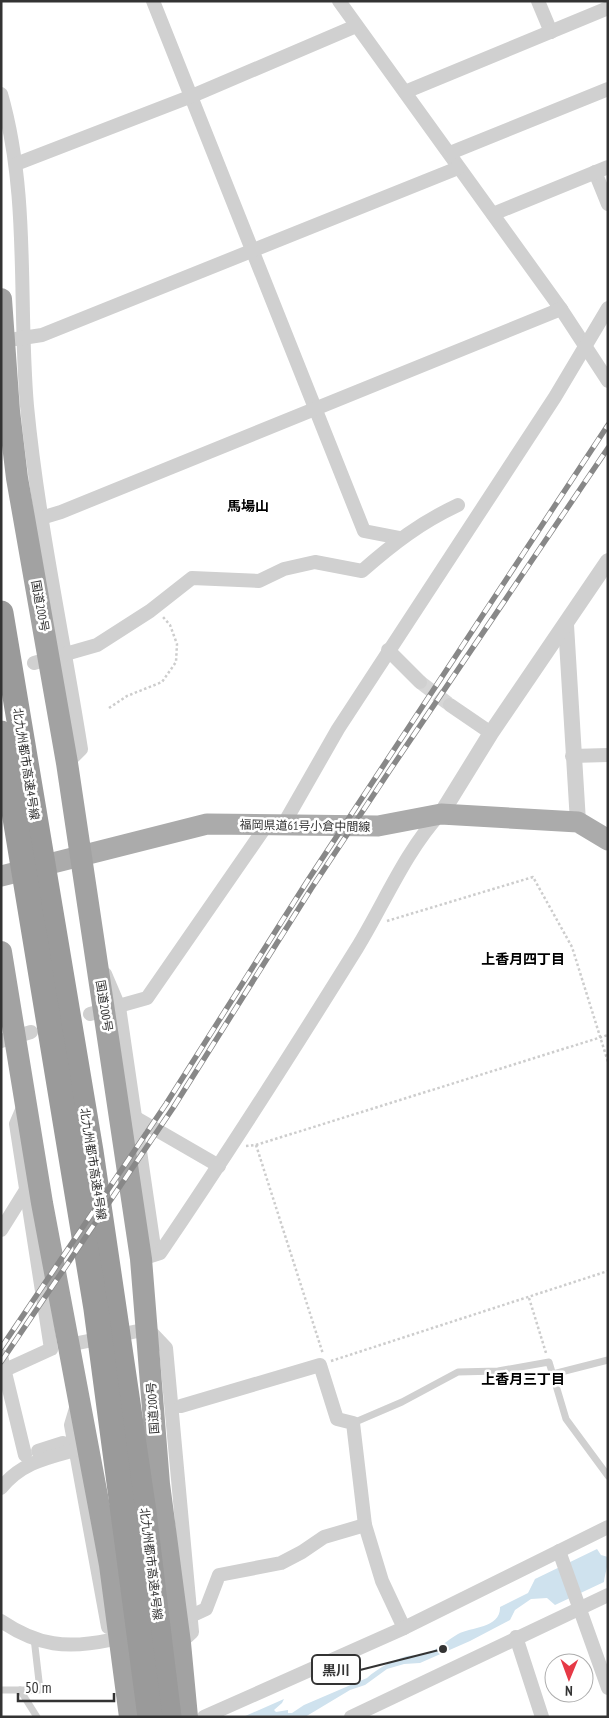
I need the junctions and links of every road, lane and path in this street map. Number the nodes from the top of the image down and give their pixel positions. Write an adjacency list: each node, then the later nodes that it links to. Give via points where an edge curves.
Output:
1 (153, 1): 10 (street)
2 (339, 1): 5 (street)
3 (538, 1): 6 (street)
4 (608, 8): 6 (street)
5 (356, 26): 8 (street); 10 (street)
6 (551, 32): 8 (street)
7 (608, 88): 11 (street)
8 (405, 92): 11 (street)
9 (1, 94): 12 (street)
10 (192, 96): 12 (street); 17 (street)
11 (450, 153): 13 (street)
12 (16, 164): 21 (street)
13 (458, 168): 16 (street); 17 (street)
14 (601, 170): 15 (street); 16 (street)
15 (608, 204)
16 (493, 214): 20 (street)
17 (254, 251): 21 (street, via 42,335); 24 (street)
18 (1, 299): 21 (highway, 国道200号)
19 (608, 308): 22 (street)
20 (561, 310): 22 (street); 24 (street)
21 (9, 340): 26 (street, via 27,403); 33 (highway, 国道200号, via 17,478)
22 (585, 347): 23 (street); 32 (street)
23 (608, 381)
24 (316, 408): 26 (street); 27 (street, via 364,531)
25 (458, 505): 27 (street, via 428,519)
26 (41, 518): 33 (street)
27 (400, 538): 29 (street, via 362,571 315,562 284,569 259,581 192,578)
28 (608, 561): 31 (street)
29 (150, 611): 33 (street, via 97,645); 36 (path, via 160,614 170,625 177,644 176,662 162,682 127,696)
30 (1, 613): 43 (highway, 北九州都市高速4号線)
31 (566, 625): 38 (street); 40 (street)
32 (388, 650): 34 (street); 44 (street)
33 (50, 659): 46 (highway, 国道200号)
34 (420, 682)
35 (450, 705): 38 (street)
36 (109, 708)
37 (1, 733): 43 (highway, 北九州都市高速4号線)
38 (491, 733): 41 (street)
39 (608, 755): 40 (street)
40 (572, 756): 42 (street)
41 (441, 814): 42 (main road, 福岡県道61号小倉中間線); 44 (main road, 福岡県道61号小倉中間線, via 378,826); 48 (street, via 426,830)
42 (578, 822): 45 (main road, 福岡県道61号小倉中間線)
43 (27, 824): 65 (highway, 北九州都市高速4号線)
44 (274, 826): 46 (main road, 福岡県道61号小倉中間線, via 207,824); 50 (street, via 147,998)
45 (608, 840)
46 (80, 855): 47 (main road, 福岡県道61号小倉中間線); 50 (highway, 国道200号)
47 (1, 876)
48 (371, 926): 53 (path, via 533,877 572,946); 58 (street)
49 (1, 952): 52 (highway)
50 (104, 1010): 56 (street); 62 (highway, 国道200号)
51 (608, 1035): 53 (path)
52 (16, 1037): 55 (highway)
53 (600, 1038): 54 (path); 57 (path)
54 (608, 1062)
55 (26, 1100): 60 (street, via 16,1124); 67 (highway)
56 (136, 1118): 59 (street); 62 (street)
57 (256, 1145): 58 (path); 64 (path, via 326,1362)
58 (232, 1148): 59 (street)
59 (219, 1166): 62 (street, via 160,1253)
60 (26, 1190): 61 (street); 67 (street)
61 (1, 1230)
62 (148, 1257): 66 (highway, 国道200号)
63 (608, 1271): 64 (path)
64 (530, 1298): 70 (path)
65 (105, 1306): 100 (highway, 北九州都市高速4号線); 101 (highway, 北九州都市高速4号線, via 146,1522)
66 (148, 1329): 67 (street); 74 (street, via 166,1348); 93 (highway, 国道200号, via 159,1484)
67 (60, 1347): 71 (street); 73 (highway)
68 (1, 1356): 71 (street)
69 (608, 1360): 72 (lane)
70 (549, 1362): 72 (lane); 75 (lane, via 498,1371 458,1372 402,1402)
71 (5, 1370): 78 (street)
72 (553, 1374): 80 (lane, via 566,1419)
73 (79, 1399): 77 (street, via 71,1425); 94 (highway, via 110,1565)
74 (175, 1407): 75 (street, via 320,1365 337,1419); 87 (street)
75 (353, 1422): 82 (street)
76 (63, 1443): 78 (street)
77 (76, 1450): 81 (street, via 47,1457 17,1470); 92 (street)
78 (25, 1455): 79 (street, via 7,1467)
79 (1, 1476)
80 (608, 1476)
81 (1, 1488)
82 (365, 1525): 87 (street, via 324,1537 280,1563 219,1575 206,1609); 89 (street, via 382,1581)
83 (608, 1527): 84 (street)
84 (559, 1553): 86 (street); 89 (street)
85 (608, 1595): 86 (street)
86 (578, 1607): 90 (street); 95 (street)
87 (191, 1616): 93 (street, via 192,1632)
88 (1, 1622): 91 (street, via 23,1636)
89 (404, 1628): 103 (street)
90 (516, 1637): 104 (street); 105 (street)
91 (34, 1638): 92 (street, via 82,1646); 97 (lane, via 40,1690)
92 (110, 1640): 94 (street, via 115,1672)
93 (180, 1643): 102 (highway, 国道200号)
94 (126, 1688): 99 (highway)
95 (608, 1688)
96 (1, 1690): 97 (lane)
97 (20, 1690): 98 (lane)
98 (37, 1717)
99 (130, 1717)
100 (150, 1717)
101 (169, 1717)
102 (187, 1717)
103 (204, 1717)
104 (351, 1717)
105 (542, 1717)

